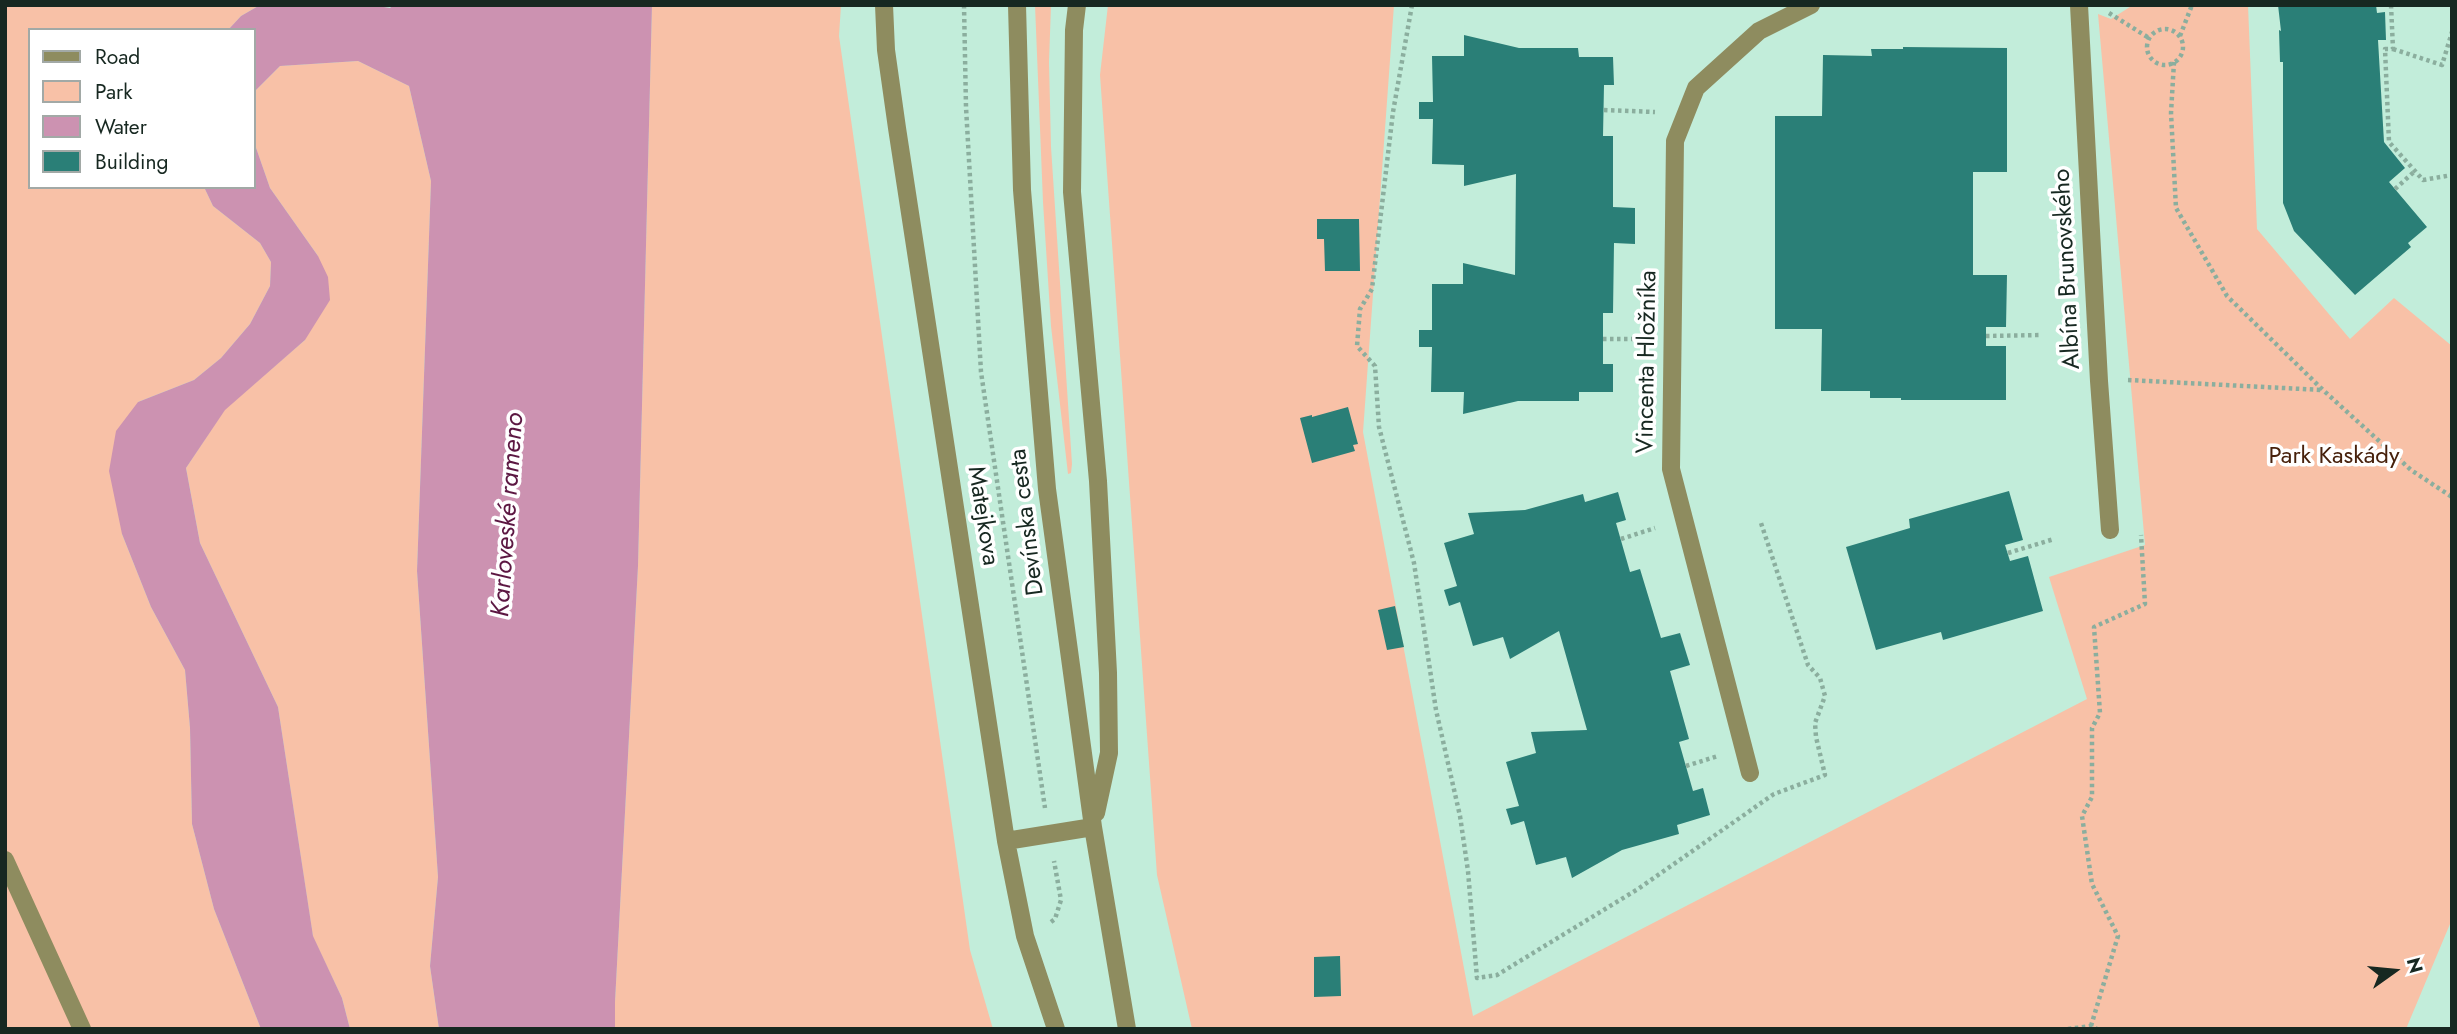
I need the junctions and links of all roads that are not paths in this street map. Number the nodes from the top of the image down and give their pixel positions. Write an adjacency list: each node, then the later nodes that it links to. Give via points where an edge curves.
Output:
1 (884, 5): 9 (street, Matejkova, via 895,115)
2 (1017, 5): 8 (street, Devínska cesta, via 1022,190 1047,489)
3 (1077, 5): 8 (street, via 1072,192 1098,481 1108,673 1109,753)
4 (1811, 5): 7 (street, Vincenta Hložníka, via 1759,32 1696,88 1675,141 1671,469)
5 (2079, 5): 6 (street, Albína Brunovského)
6 (2110, 530)
7 (1750, 772)
8 (1093, 827): 9 (street); 13 (street, Devínska cesta)
9 (1006, 841): 12 (street, Matejkova, via 1025,936)
10 (5, 860): 11 (street)
11 (82, 1029)
12 (1056, 1029)
13 (1127, 1029)

